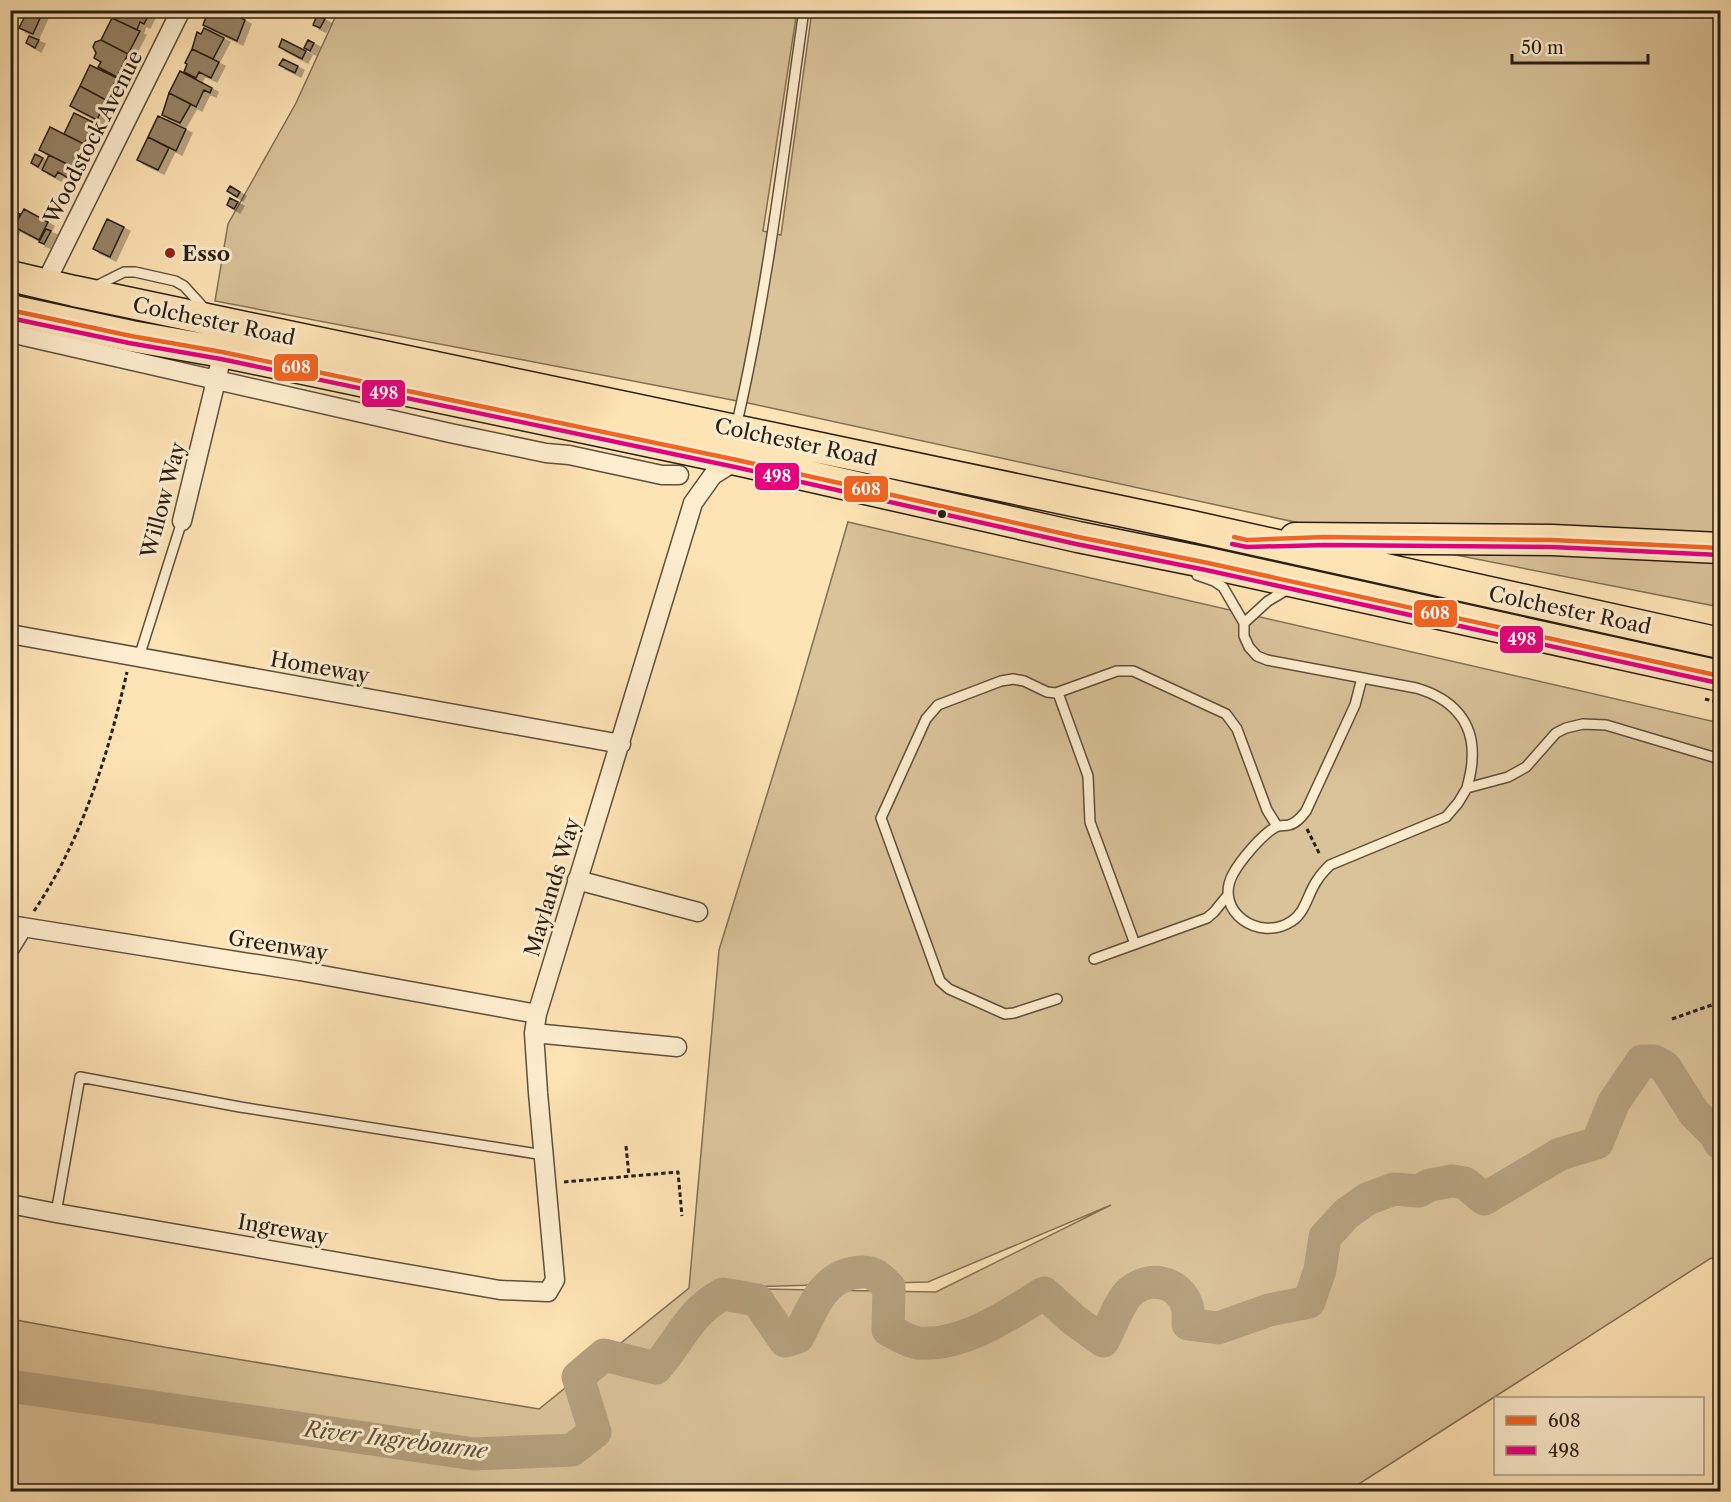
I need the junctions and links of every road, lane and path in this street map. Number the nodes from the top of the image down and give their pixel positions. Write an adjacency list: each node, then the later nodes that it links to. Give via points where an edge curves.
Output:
1 (181, 10): 4 (street, Woodstock Avenue)
2 (804, 10): 8 (lane, via 772,233)
3 (10, 276): 4 (highway, Colchester Road)
4 (45, 284): 7 (highway, Colchester Road, via 74,291)
5 (10, 310): 7 (highway, Colchester Road)
6 (10, 333): 7 (street, Colchester Road, via 117,359)
7 (222, 351): 8 (highway, Colchester Road); 9 (highway, Colchester Road); 11 (street, Colchester Road, via 309,402 546,453); 13 (street, Willow Way)
8 (735, 429): 15 (highway, Colchester Road)
9 (644, 441): 10 (highway, Colchester Road); 11 (street)
10 (728, 465): 11 (street, Colchester Road); 12 (street, Maylands Way, via 709,480); 14 (highway, Colchester Road)
11 (681, 476): 12 (street)
12 (693, 503): 25 (street, Maylands Way)
13 (182, 521): 21 (lane, Willow Way)
14 (1078, 537): 17 (highway, Colchester Road); 18 (lane, via 1153,565 1214,581 1223,587)
15 (1247, 540): 16 (highway, via 1540,540); 20 (highway, Colchester Road)
16 (1720, 548)
17 (1299, 583): 18 (lane, via 1268,601); 22 (highway, Colchester Road)
18 (1244, 623): 23 (lane, via 1244,636 1257,656)
19 (10, 633): 21 (street, Homeway)
20 (1720, 642)
21 (135, 656): 25 (street, Homeway); 34 (path, via 68,854)
22 (1720, 676)
23 (1362, 678): 27 (lane, via 1433,693 1454,707 1465,722 1471,741); 28 (lane, via 1355,705)
24 (1058, 693): 29 (lane, via 1125,669 1219,709 1237,729); 35 (lane, via 1088,776 1090,822); 38 (lane, via 1013,679 938,705 926,719 881,818 943,985 1005,1014)
25 (621, 744): 31 (street, Maylands Way)
26 (1720, 759): 27 (lane, via 1606,726 1583,724 1556,733 1526,767 1508,777)
27 (1467, 788): 30 (lane, via 1446,817)
28 (1301, 817): 29 (lane, via 1291,825); 30 (path, via 1318,854)
29 (1277, 826): 32 (lane, via 1240,864 1227,885)
30 (1330, 865): 32 (lane, via 1318,878 1303,908 1280,927 1264,930 1252,926 1234,913)
31 (577, 880): 33 (street); 40 (street, Maylands Way)
32 (1227, 896): 35 (lane, via 1207,918)
33 (698, 912)
34 (17, 926): 36 (street); 40 (street, Greenway)
35 (1135, 944): 37 (lane)
36 (10, 948)
37 (1094, 959)
38 (1057, 999)
39 (1720, 1002): 41 (path)
40 (537, 1014): 42 (street, Maylands Way)
41 (1672, 1019)
42 (534, 1033): 43 (street); 45 (street, Maylands Way)
43 (677, 1047)
44 (626, 1146): 46 (path)
45 (544, 1155): 47 (street, Maylands Way); 49 (lane, via 240,1107 80,1077)
46 (629, 1176): 47 (path); 50 (path, via 678,1172)
47 (547, 1184): 51 (street, Maylands Way, via 555,1280)
48 (10, 1204): 49 (street, Ingreway)
49 (56, 1213): 51 (street, Ingreway, via 500,1290)
50 (682, 1216)
51 (548, 1292)

